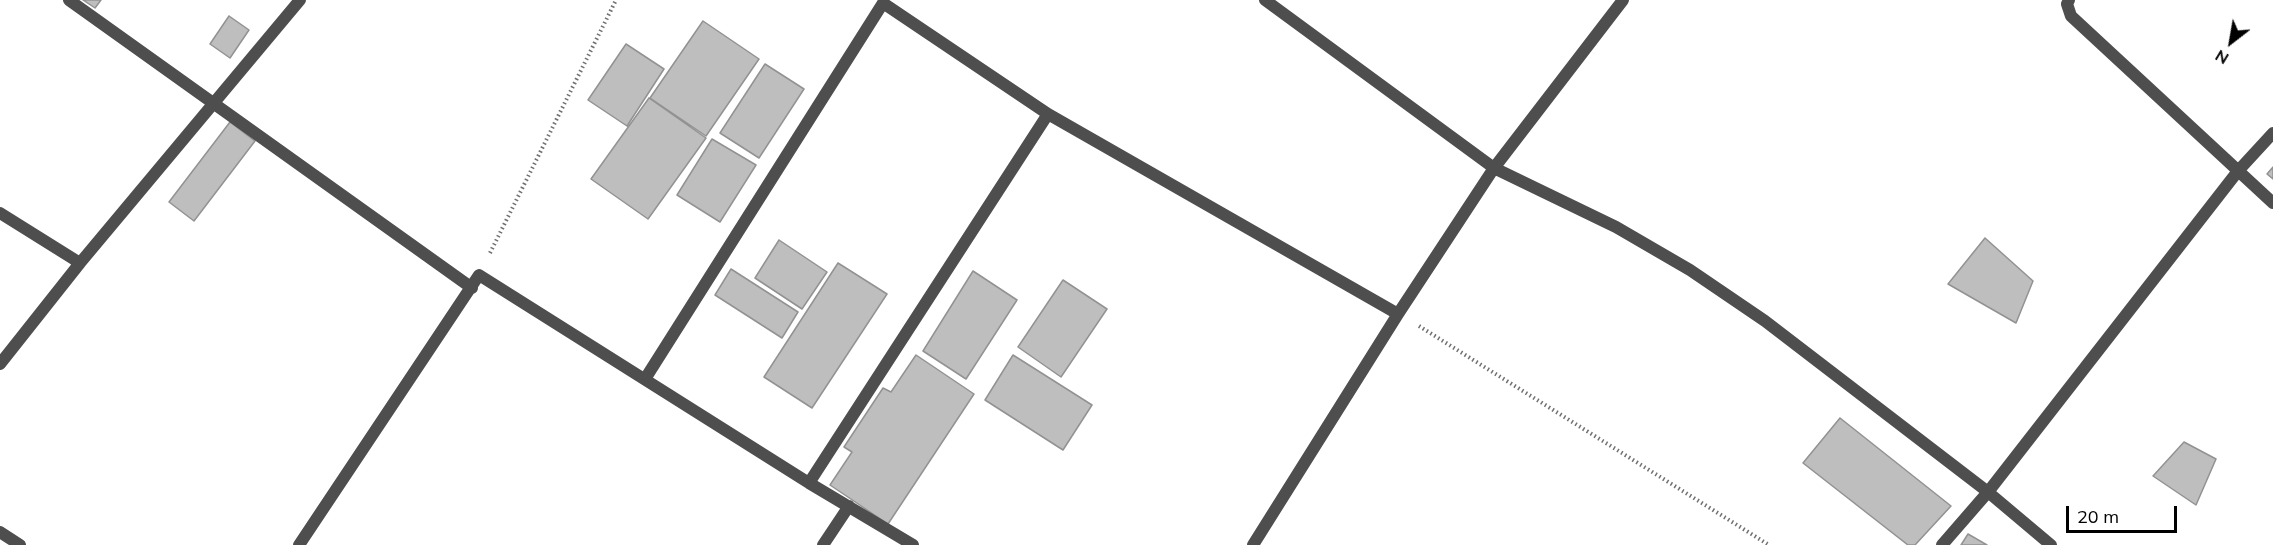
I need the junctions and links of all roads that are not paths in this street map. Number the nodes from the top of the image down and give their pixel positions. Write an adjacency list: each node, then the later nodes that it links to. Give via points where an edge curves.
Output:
1 (69, 0): 6 (street)
2 (300, 0): 6 (street)
3 (1265, 0): 9 (street)
4 (1623, 0): 9 (street)
5 (2069, 0): 10 (street, via 2071,16)
6 (215, 103): 13 (street); 14 (street)
7 (1048, 114): 15 (street); 17 (street, via 883,3); 18 (street)
8 (2273, 133): 10 (street)
9 (1494, 168): 15 (street); 19 (street, via 1616,227 1690,270 1765,321)
10 (2238, 171): 11 (street); 19 (street)
11 (2273, 203)
12 (0, 213): 13 (street)
13 (80, 263): 16 (street)
14 (472, 288): 17 (street, via 479,275); 23 (street)
15 (1398, 314): 26 (street)
16 (0, 364)
17 (645, 379): 18 (street)
18 (809, 483): 20 (street)
19 (1988, 492): 27 (street); 28 (street)
20 (849, 506): 24 (street); 25 (street)
21 (0, 532): 22 (street)
22 (20, 545)
23 (299, 545)
24 (823, 545)
25 (913, 545)
26 (1253, 545)
27 (1942, 545)
28 (2051, 545)

